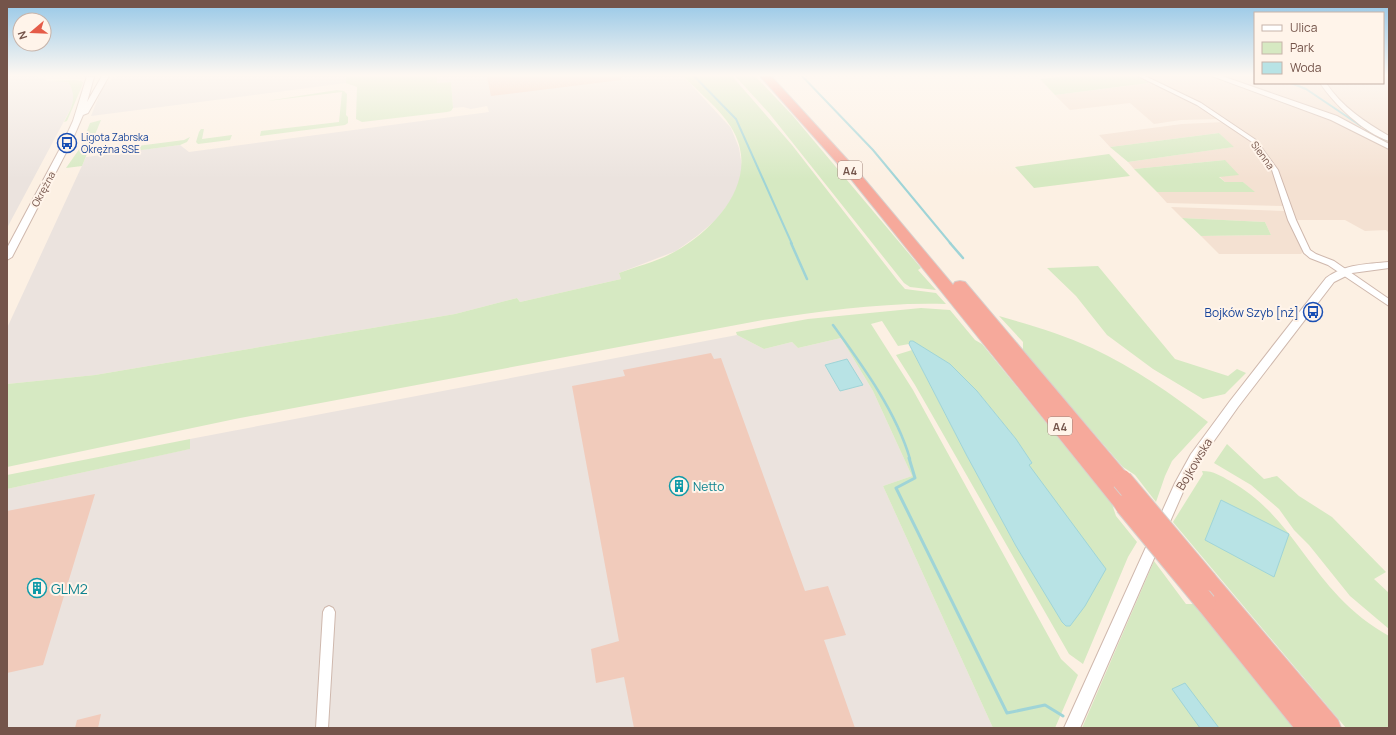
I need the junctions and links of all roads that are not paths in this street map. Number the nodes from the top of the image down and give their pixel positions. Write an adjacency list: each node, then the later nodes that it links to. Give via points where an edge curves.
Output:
1 (79, 110): 8 (street, Okrężna)
2 (86, 110): 8 (street, Okrężna)
3 (796, 110): 18 (highway, A4, bridge, via 931,268)
4 (808, 110): 19 (highway, A4, bridge, via 846,151)
5 (1208, 110): 13 (street, Sienna, via 1254,141 1275,170 1307,251)
6 (1312, 110): 10 (street, via 1334,118)
7 (1345, 110): 9 (street)
8 (77, 120): 11 (street, Okrężna, via 67,144)
9 (1389, 139)
10 (1389, 147)
11 (7, 257)
12 (1389, 265): 13 (street, Bojkowska)
13 (1344, 271): 14 (street, Sienna); 17 (street, Bojkowska, via 1327,283 1195,458 1181,483)
14 (1389, 303)
15 (329, 612): 16 (street)
16 (322, 728)
17 (1072, 728)
18 (1308, 728)
19 (1330, 728)

